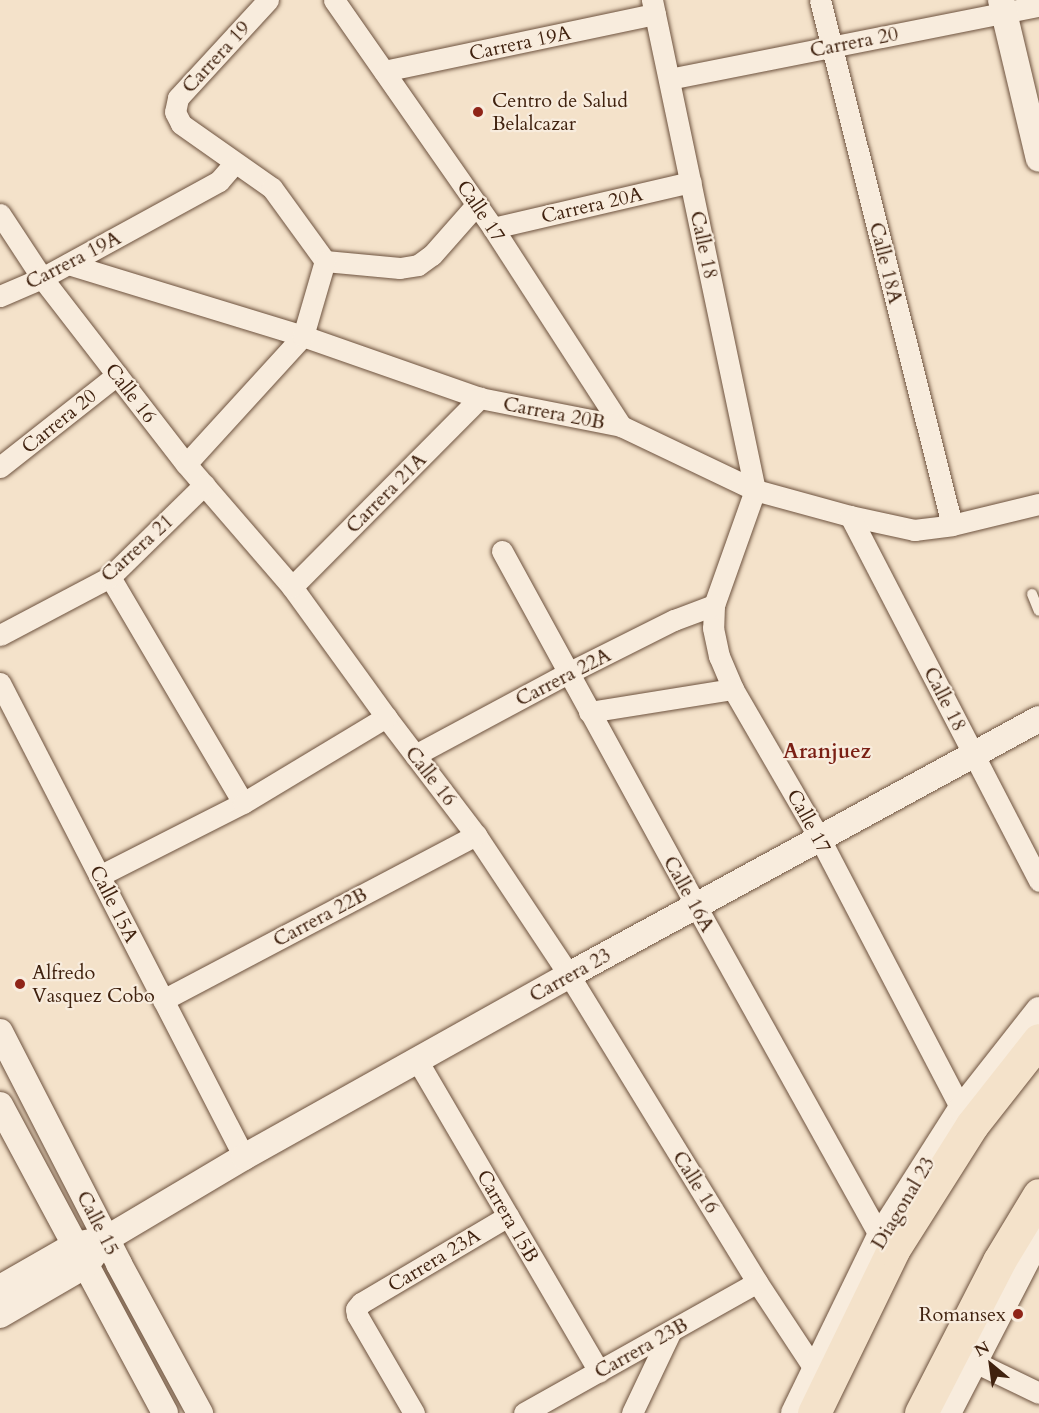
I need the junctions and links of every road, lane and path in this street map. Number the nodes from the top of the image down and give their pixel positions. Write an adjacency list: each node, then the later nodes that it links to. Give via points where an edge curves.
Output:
1 (268, 0): 11 (street, Carrera 19, via 178,98 176,105 181,124)
2 (334, 0): 8 (street, Calle 17)
3 (820, 0): 7 (street, Calle 18A)
4 (1039, 6): 6 (street, Carrera 20)
5 (654, 7): 8 (street, Carrera 19A); 9 (street, Calle 18)
6 (1003, 7): 7 (street, Carrera 20); 10 (street)
7 (832, 47): 9 (street, Carrera 20); 30 (street, Calle 18A)
8 (384, 71): 13 (street, Calle 17)
9 (669, 79): 12 (street, Calle 18)
10 (1039, 159)
11 (234, 164): 16 (street, via 272,188); 17 (street, Carrera 19A, via 219,182)
12 (691, 182): 15 (street, Carrera 20A); 27 (street, Calle 18)
13 (477, 204): 15 (street, Calle 17); 16 (street, via 432,255 417,265 400,268)
14 (0, 214): 18 (street, Calle 16)
15 (493, 228): 23 (street, Calle 17)
16 (325, 261): 20 (street)
17 (68, 264): 18 (street, Carrera 19A); 20 (street, Carrera 20B)
18 (42, 278): 19 (street, Carrera 19A); 21 (street, Calle 16)
19 (0, 296)
20 (303, 336): 22 (street, Carrera 20B); 24 (street)
21 (117, 375): 24 (street, Calle 16); 25 (street, Carrera 20)
22 (480, 398): 23 (street, Carrera 20B); 33 (street, Carrera 21A)
23 (621, 426): 27 (street, Carrera 20B)
24 (186, 464): 26 (street, Calle 16)
25 (0, 467)
26 (204, 485): 32 (street, Carrera 21); 33 (street, Calle 16)
27 (755, 490): 29 (street, Carrera 20B); 35 (street, Calle 17)
28 (1039, 504): 30 (street, Carrera 20B)
29 (850, 516): 30 (street, Carrera 20B, via 914,530); 45 (street, Calle 18)
30 (952, 525)
31 (502, 551): 38 (street, Calle 16A)
32 (110, 577): 37 (street, Carrera 21); 46 (street)
33 (292, 587): 42 (street, Calle 16)
34 (1032, 594): 36 (lane)
35 (714, 605): 38 (street, Carrera 22A, via 674,620); 40 (street, Calle 17, via 713,628 719,656)
36 (1039, 611)
37 (0, 635)
38 (568, 673): 41 (street, Calle 16A); 44 (street, Carrera 22A)
39 (0, 683): 49 (street, Calle 15A)
40 (733, 689): 41 (street); 48 (street, Calle 17)
41 (589, 712): 51 (street, Calle 16A)
42 (386, 717): 44 (street, Calle 16); 46 (street)
43 (1039, 719): 45 (street, Carrera 23)
44 (415, 755): 47 (street, Calle 16)
45 (974, 755): 48 (street, Carrera 23); 50 (street, Calle 18)
46 (243, 803): 49 (street)
47 (476, 835): 52 (street, Calle 16); 53 (street, Carrera 22B)
48 (820, 839): 51 (street, Carrera 23); 59 (street, Calle 17)
49 (99, 876): 53 (street, Calle 15A)
50 (1039, 881)
51 (696, 906): 52 (street, Carrera 23); 64 (street, Calle 16A)
52 (569, 975): 57 (street, Carrera 23); 68 (street, Calle 16)
53 (163, 1000): 60 (street, Calle 15A)
54 (1039, 1010): 59 (street, Diagonal 23)
55 (0, 1032): 65 (street, Calle 15)
56 (1039, 1040): 83 (main road, via 972,1125 893,1250)
57 (417, 1060): 60 (street, Carrera 23); 62 (street, Carrera 15B)
58 (0, 1105): 66 (street, Calle 15)
59 (962, 1109): 64 (street, Diagonal 23)
60 (244, 1157): 65 (street, Carrera 23)
61 (1039, 1195): 67 (main road)
62 (508, 1216): 75 (street, Carrera 15B); 79 (street, Carrera 23A, via 356,1309)
63 (1039, 1235): 67 (main road); 71 (street)
64 (880, 1236): 74 (street, Diagonal 23)
65 (106, 1239): 66 (street, Carrera 23); 78 (street, Calle 15)
66 (81, 1255): 69 (street, Carrera 23); 70 (street, Carrera 23); 77 (street, Calle 15)
67 (999, 1261): 71 (main road); 84 (main road)
68 (758, 1282): 72 (street, Carrera 23B); 74 (street, Calle 16)
69 (0, 1288)
70 (0, 1315)
71 (997, 1316): 73 (street)
72 (671, 1331): 75 (street, Carrera 23B); 81 (street)
73 (975, 1362): 76 (street); 85 (street)
74 (815, 1370): 82 (street, Diagonal 23)
75 (599, 1372): 80 (street, Carrera 23B)
76 (1039, 1393)
77 (165, 1413)
78 (200, 1413)
79 (414, 1413)
80 (524, 1413)
81 (632, 1413)
82 (794, 1413)
83 (814, 1413)
84 (921, 1413)
85 (948, 1413)

